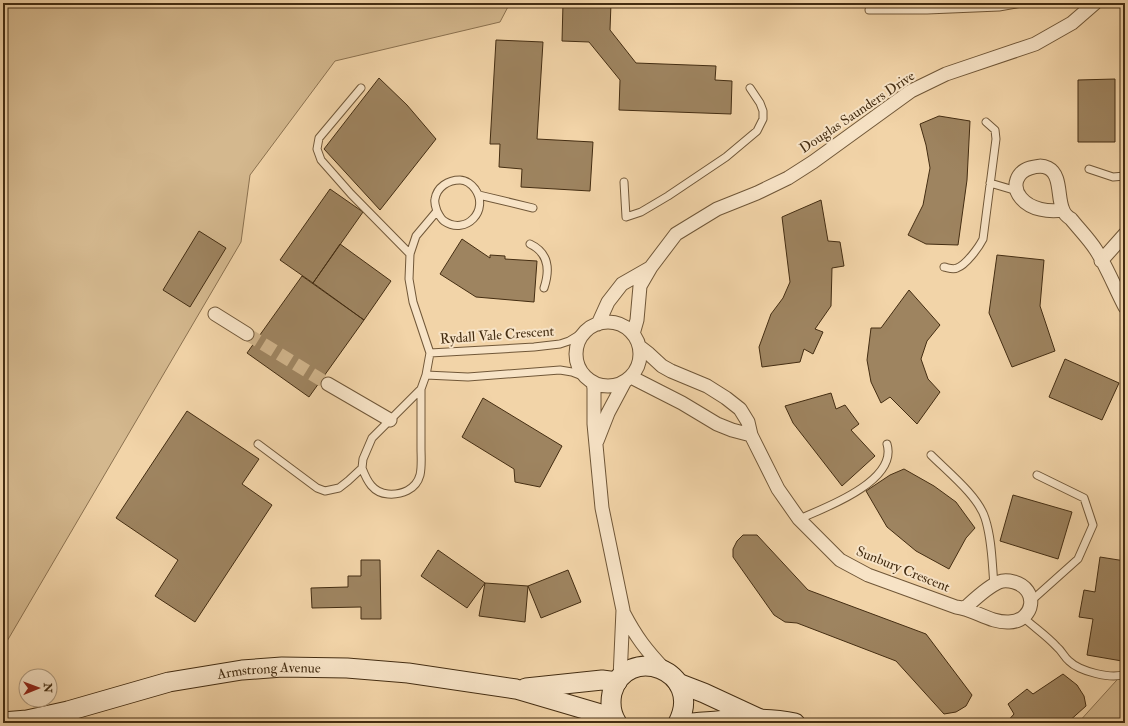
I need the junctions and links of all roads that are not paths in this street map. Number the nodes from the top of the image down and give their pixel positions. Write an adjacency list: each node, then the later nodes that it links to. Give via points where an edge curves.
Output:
1 (1022, 3): 3 (lane, via 999,7)
2 (1095, 3): 20 (street, Douglas Saunders Drive, via 1072,23 1035,44 946,74 911,91 788,178 717,209 676,234)
3 (869, 10)
4 (361, 88): 18 (lane, via 319,138 317,150 321,160 346,189)
5 (750, 88): 9 (lane, via 760,103 763,119 757,130 726,157 668,196 641,212 626,217)
6 (986, 122): 10 (lane, via 996,134)
7 (1089, 169): 8 (lane, via 1113,178)
8 (1125, 176)
9 (624, 182)
10 (990, 183): 11 (lane); 21 (lane, via 983,239 959,268)
11 (1017, 191): 14 (street, via 1021,198 1034,207 1052,212); 14 (street, via 1016,178 1022,171 1043,166 1055,175)
12 (479, 195): 13 (lane); 15 (lane, via 480,208 474,219 464,225 453,225 443,220); 15 (lane, via 472,185 462,180 450,181 440,188 435,199)
13 (533, 208)
14 (1063, 210): 19 (street, via 1096,249)
15 (436, 211): 18 (lane, Rydall Vale Crescent, via 416,236)
16 (1125, 234): 19 (street)
17 (530, 244): 22 (lane, via 538,248 546,262 548,272)
18 (410, 254): 29 (lane, Rydall Vale Crescent, via 409,279 412,302)
19 (1101, 260): 23 (street)
20 (651, 267): 25 (street, Douglas Saunders Drive, via 622,284); 27 (street, Douglas Saunders Drive, via 640,286)
21 (944, 267)
22 (544, 288)
23 (1125, 306)
24 (215, 314): 26 (street)
25 (592, 327): 27 (street, via 607,322 617,323); 29 (lane, Rydall Vale Crescent, via 560,344); 31 (street, via 579,340 576,353 578,365)
26 (248, 334)
27 (633, 334): 28 (street)
28 (640, 347): 32 (street, via 637,369); 36 (street, Sunbury Crescent, via 662,366 706,386 740,409 748,422)
29 (430, 353): 30 (lane, Rydall Vale Crescent)
30 (426, 375): 31 (lane, via 468,377 560,370 572,372); 34 (lane, Rydall Vale Crescent)
31 (589, 380): 32 (street, via 603,386 614,386); 37 (street, via 594,388)
32 (627, 380): 36 (street, via 682,403 717,424); 37 (street, via 608,413)
33 (328, 384): 35 (street)
34 (421, 389): 35 (lane, Rydall Vale Crescent); 41 (lane, Rydall Vale Crescent, via 421,464 420,476 415,483 404,493 381,493 370,484)
35 (390, 420): 41 (lane, Rydall Vale Crescent, via 372,438)
36 (751, 435): 43 (street, Sunbury Crescent, via 778,488)
37 (596, 442): 47 (street, via 602,508)
38 (258, 444): 41 (lane, via 317,488 326,491 339,488)
39 (887, 444): 43 (lane, via 886,463 877,476 850,496)
40 (931, 456): 44 (lane, via 969,493 982,511 989,535)
41 (362, 468)
42 (1037, 475): 45 (lane, via 1084,498 1093,525 1078,559)
43 (799, 519): 46 (street, Sunbury Crescent, via 840,560 853,568 881,581)
44 (994, 585): 45 (street, via 1005,581 1020,583 1026,588); 46 (street)
45 (1031, 601): 48 (street)
46 (965, 608): 48 (street, Sunbury Crescent, via 1001,622)
47 (622, 610): 50 (street, via 642,645); 51 (street)
48 (1024, 618): 49 (lane, via 1057,647 1069,662 1083,670 1110,675)
49 (1125, 674)
50 (672, 677): 51 (street, via 656,667 646,666 628,671); 53 (street); 57 (street, via 683,693 684,704)
51 (618, 680): 52 (street, Armstrong Avenue); 56 (street, via 611,699 611,710)
52 (516, 689): 55 (street, Armstrong Avenue, via 378,670 282,667 242,670 169,682); 56 (street, Armstrong Avenue, via 601,714)
53 (761, 719): 58 (street); 59 (street)
54 (3, 722): 55 (street, Armstrong Avenue)
55 (24, 722)
56 (616, 722)
57 (678, 723)
58 (692, 723)
59 (795, 723)

